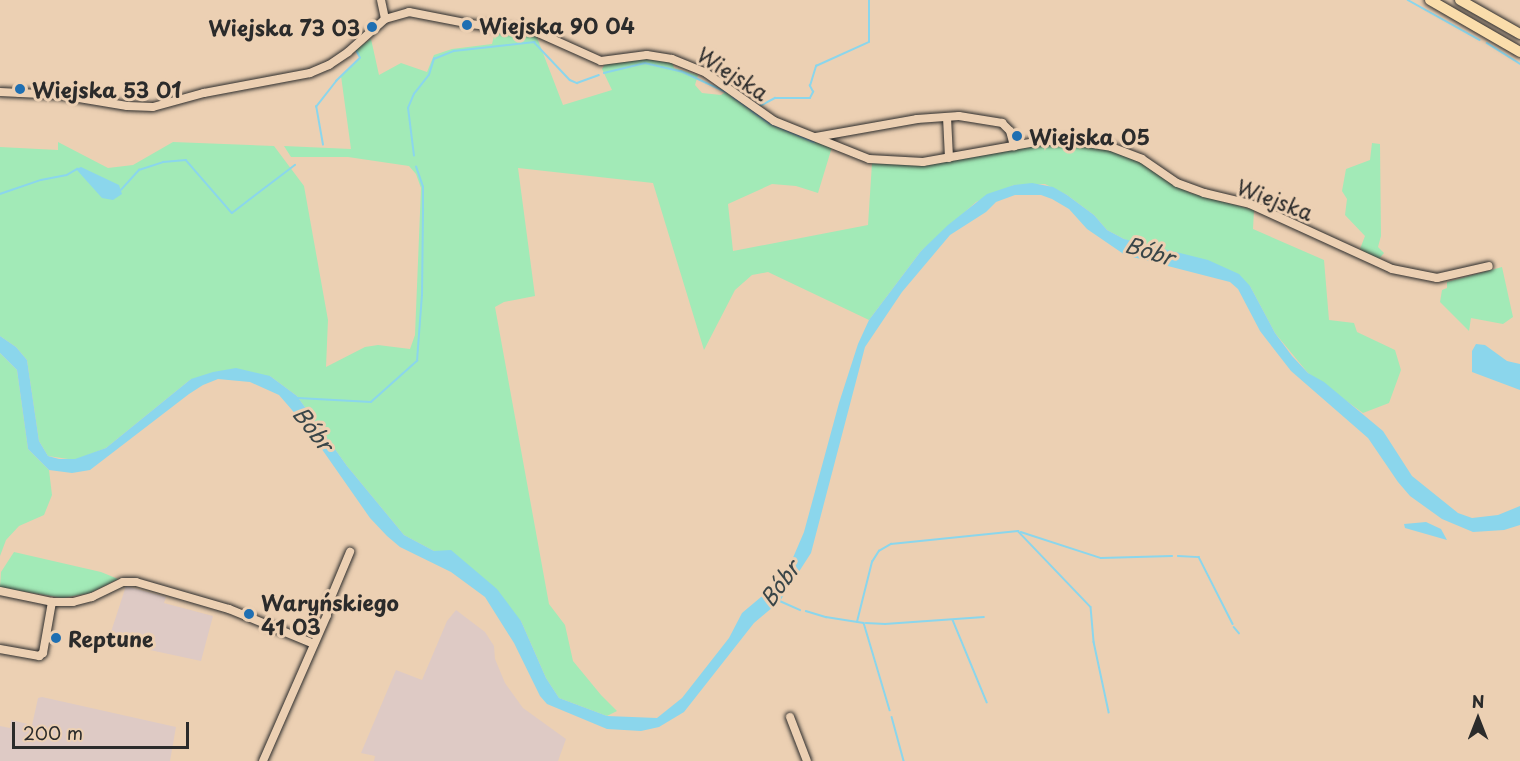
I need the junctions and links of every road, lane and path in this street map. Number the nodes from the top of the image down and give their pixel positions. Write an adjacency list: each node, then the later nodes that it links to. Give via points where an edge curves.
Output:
1 (381, 0): 4 (street)
2 (1430, 0): 6 (main road)
3 (1460, 0): 5 (main road)
4 (385, 19): 7 (street, Wiejska, via 348,52 310,73 153,106 127,106 61,94); 9 (street, Wiejska, via 409,12 534,31 602,61 647,55 672,58 706,73 774,121)
5 (1520, 34)
6 (1520, 52)
7 (0, 92)
8 (947, 117): 9 (street, Wiejska); 10 (street, Wiejska, via 1002,123 1010,131); 11 (street)
9 (816, 137): 11 (street, Wiejska, via 869,159 923,162)
10 (1014, 146): 11 (street, Wiejska); 12 (street, Wiejska, via 1074,141 1127,152 1177,183 1260,208 1392,269 1437,278)
11 (949, 158)
12 (1489, 266)
13 (350, 552): 16 (street)
14 (0, 591): 15 (street)
15 (52, 602): 16 (street, via 82,601 129,582 229,609); 17 (street, via 43,653 39,656)
16 (314, 644): 19 (street)
17 (0, 650)
18 (790, 717): 20 (street)
19 (263, 761)
20 (807, 761)

